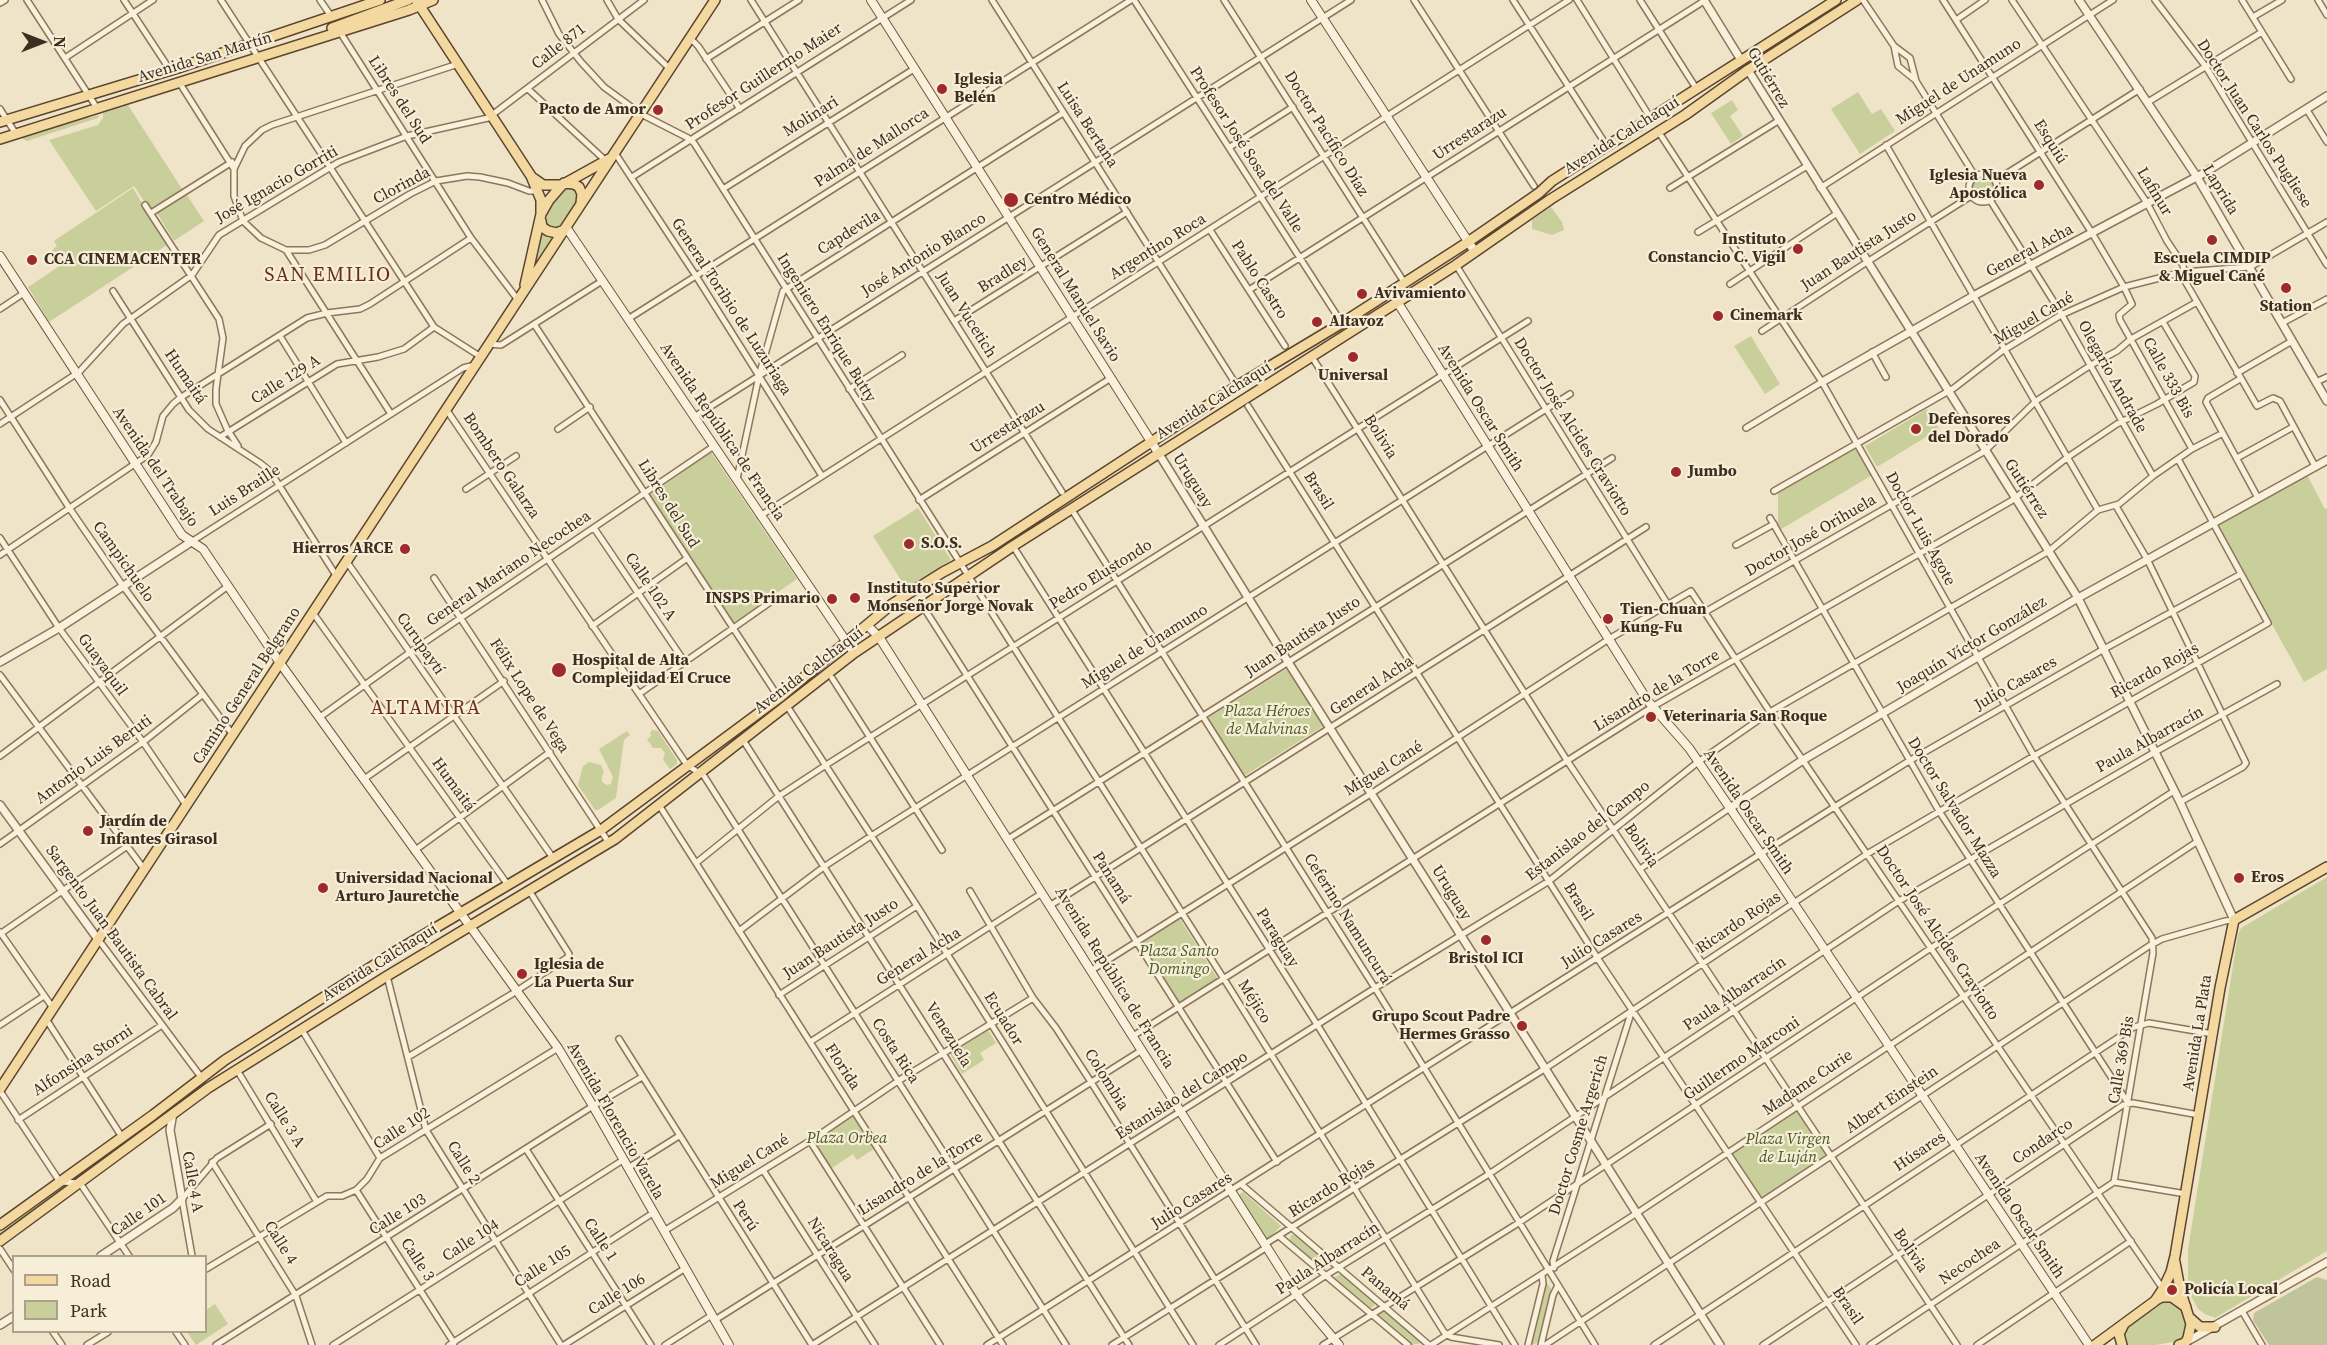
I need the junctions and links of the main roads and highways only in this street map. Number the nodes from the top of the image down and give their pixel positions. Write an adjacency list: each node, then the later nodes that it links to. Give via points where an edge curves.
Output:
1 (380, 0): 11 (main road, Avenida San Martín)
2 (408, 0): 10 (main road)
3 (433, 0): 9 (main road, Avenida San Martín)
4 (715, 0): 13 (main road, Camino General Belgrano)
5 (871, 0): 27 (main road, General Manuel Savio)
6 (1311, 0): 21 (main road)
7 (1836, 0): 18 (main road, Avenida Calchaquí, via 1552,181 1491,221)
8 (1857, 0): 20 (main road, Avenida Calchaquí)
9 (418, 3): 10 (main road, Avenida San Martín); 14 (main road)
10 (269, 53): 12 (main road, Avenida San Martín)
11 (4, 121)
12 (0, 139)
13 (612, 157): 15 (main road, Camino General Belgrano); 16 (main road, Camino General Belgrano)
14 (531, 176): 15 (main road, via 543,185); 17 (main road, via 542,205)
15 (563, 184): 16 (main road, via 578,186); 17 (main road, Camino General Belgrano, via 551,196)
16 (581, 203): 19 (main road, Camino General Belgrano)
17 (541, 216): 19 (main road, via 542,227 548,231 557,233); 26 (main road, Camino General Belgrano)
18 (1490, 226): 20 (main road); 21 (main road, Avenida Calchaquí)
19 (565, 228): 26 (main road, Camino General Belgrano); 31 (main road, Avenida República de Francia)
20 (1497, 237): 22 (main road, Avenida Calchaquí)
21 (1468, 242): 22 (main road); 24 (main road, Avenida Calchaquí)
22 (1475, 252): 25 (main road, Avenida Calchaquí)
23 (0, 256): 33 (main road, Avenida del Trabajo, via 182,535 203,549)
24 (1438, 261): 25 (main road); 25 (main road, Avenida Calchaquí, via 1404,282)
25 (1393, 297): 27 (main road, Avenida Calchaquí, via 1237,386); 28 (main road, Avenida Calchaquí, via 1312,357); 49 (main road, Avenida Oscar Smith, via 1652,707 1682,740 1730,808)
26 (519, 300): 33 (main road, Camino General Belgrano)
27 (1151, 441): 28 (main road, General Manuel Savio); 29 (main road, Avenida Calchaquí, via 992,546 892,604)
28 (1159, 454): 30 (main road, Avenida Calchaquí)
29 (867, 625): 30 (main road, Avenida República de Francia); 31 (main road, Avenida Calchaquí)
30 (879, 637): 32 (main road, Avenida Calchaquí); 46 (main road, Avenida República de Francia, via 1297,1294)
31 (847, 643): 32 (main road, Avenida República de Francia); 35 (main road, Avenida Calchaquí, via 602,830 508,885)
32 (854, 653): 35 (main road, Avenida Calchaquí, via 609,843 530,892)
33 (280, 663): 35 (main road, Avenida del Trabajo); 37 (main road, Camino General Belgrano)
34 (2327, 867): 41 (main road, Avenida La Plata, via 2234,920)
35 (465, 919): 36 (main road, Avenida Calchaquí, via 393,953); 38 (main road, Avenida Calchaquí, via 387,976); 48 (main road, Avenida Florencio Varela, via 558,1048)
36 (201, 1077): 38 (main road, via 205,1084); 39 (main road, Avenida Calchaquí)
37 (0, 1090)
38 (200, 1094): 40 (main road, Avenida Calchaquí)
39 (0, 1225)
40 (0, 1241)
41 (2175, 1257): 42 (main road, Avenida La Plata); 43 (main road, Avenida La Plata)
42 (2155, 1301): 43 (main road, via 2172,1297); 44 (main road, Avenida La Plata)
43 (2189, 1314): 45 (main road, via 2200,1327); 47 (main road, Avenida La Plata, via 2190,1331)
44 (2128, 1320): 50 (main road, Avenida La Plata); 51 (main road, via 2120,1332)
45 (2215, 1327)
46 (1336, 1342)
47 (2184, 1344)
48 (729, 1345)
49 (2089, 1345)
50 (2095, 1345)
51 (2122, 1345)

